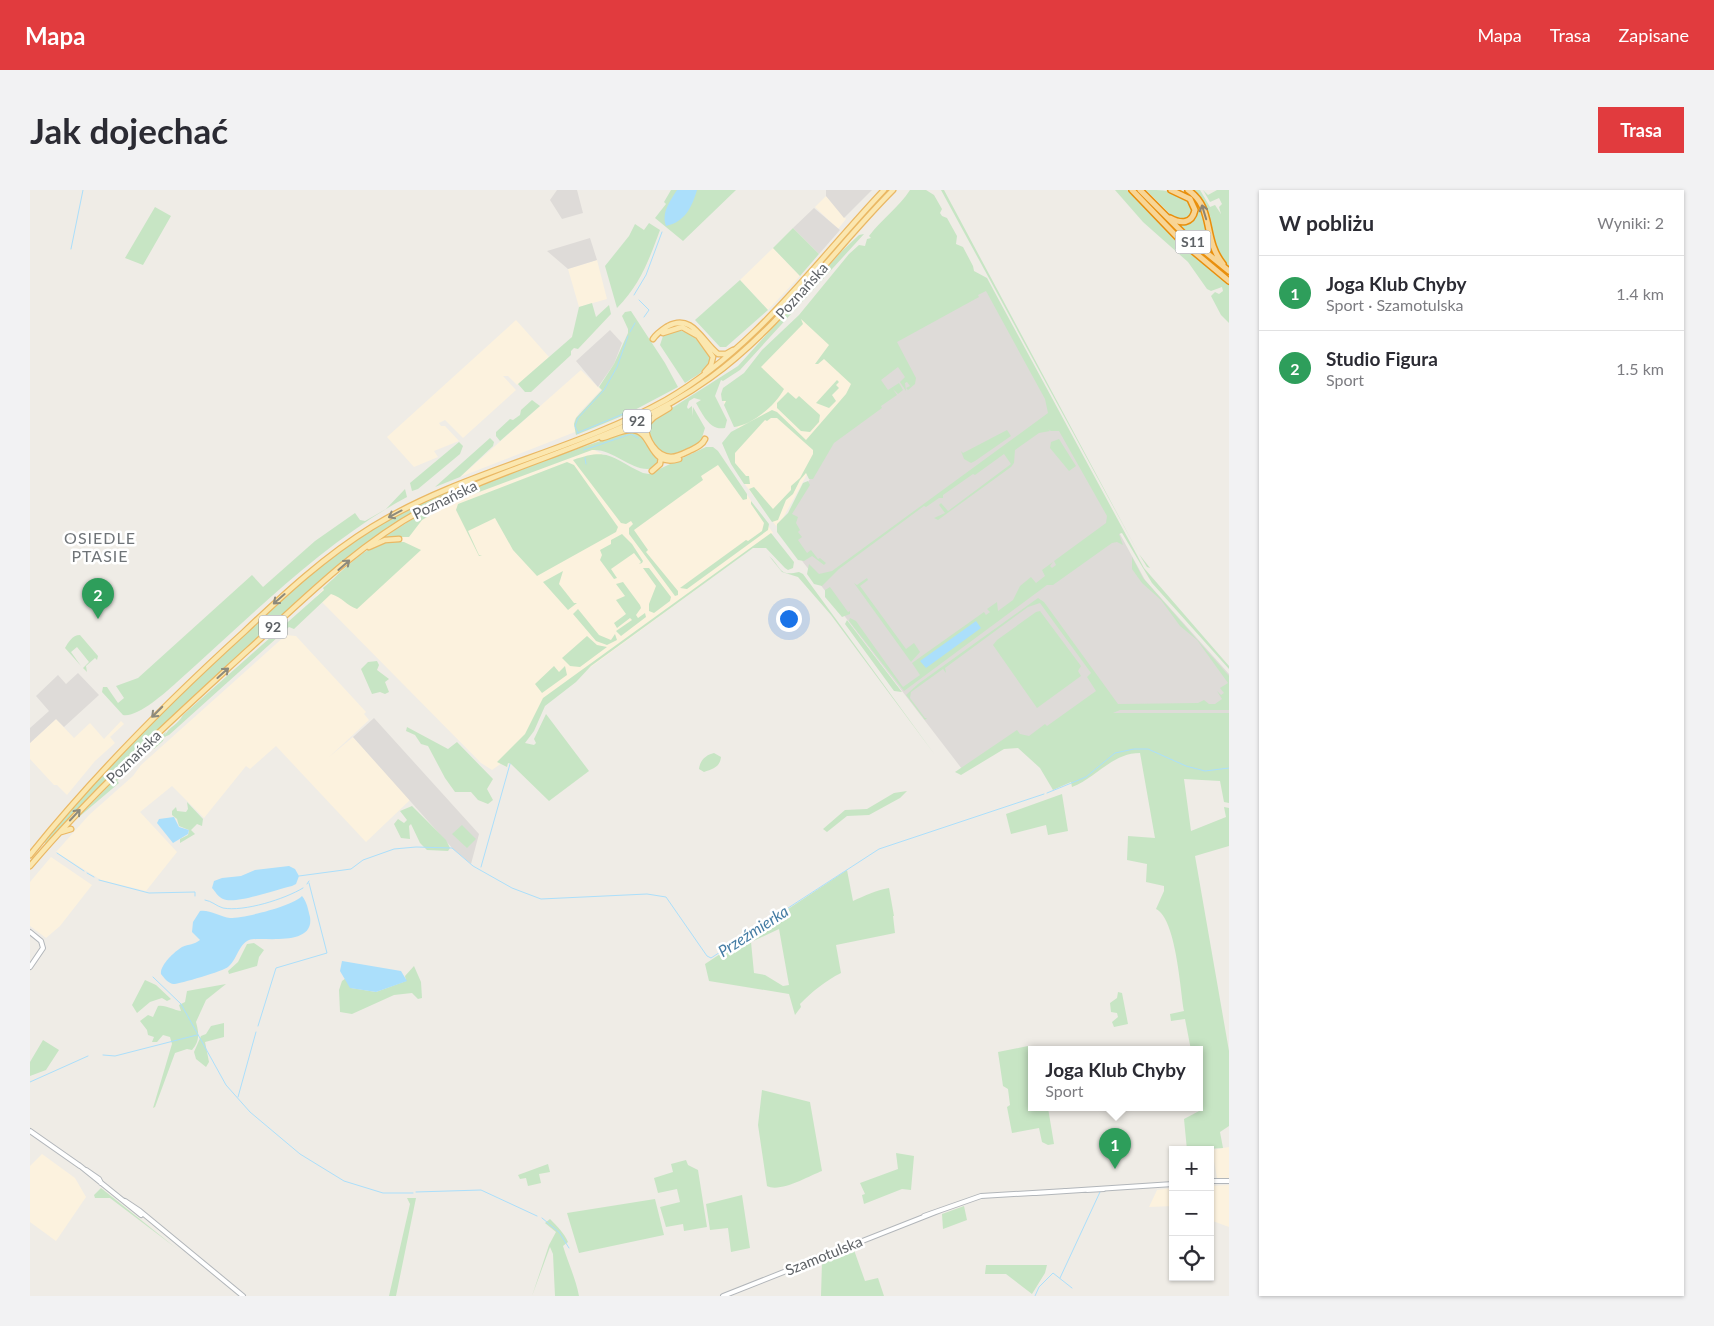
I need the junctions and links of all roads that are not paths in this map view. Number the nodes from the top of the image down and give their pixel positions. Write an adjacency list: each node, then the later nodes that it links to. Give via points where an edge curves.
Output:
1 (884, 190): 10 (main road, Poznańska / 92)
2 (893, 190): 12 (main road, Poznańska / 92, via 765,332)
3 (1132, 190): 9 (highway, S11, via 1181,241)
4 (1140, 190): 7 (highway, S11)
5 (1171, 190): 7 (highway, via 1192,201 1195,208 1193,216 1182,223)
6 (1188, 190): 8 (highway, one-way to 6, via 1211,244 1203,206)
7 (1161, 212): 8 (highway, S11)
8 (1228, 270)
9 (1229, 281)
10 (748, 340): 11 (main road, Poznańska / 92); 11 (main road, via 721,354 711,348 696,328 687,324 673,324 658,333 653,339 682,327 692,331 711,352 713,360)
11 (697, 380): 22 (main road, Poznańska / 92, one-way to 22, via 625,420 420,501 342,547 269,608 157,712 96,776)
12 (684, 396): 14 (main road, Poznańska / 92); 15 (main road, via 647,424 647,435)
13 (705, 439): 15 (main road, via 701,445 678,456)
14 (588, 441): 15 (main road, via 634,430); 19 (main road, Poznańska / 92, via 437,502)
15 (660, 456): 16 (main road, via 670,461); 17 (main road, via 659,466)
16 (680, 459)
17 (652, 471)
18 (399, 539): 19 (main road, via 384,540)
19 (361, 551): 21 (main road, Poznańska / 92, one-way to 19, via 187,706)
20 (71, 829): 21 (main road)
21 (56, 836): 23 (main road, Poznańska / 92)
22 (30, 855)
23 (30, 866)
24 (30, 932): 25 (street, via 41,941 43,948)
25 (30, 967)
26 (30, 1131): 30 (street, via 99,1179)
27 (1229, 1181): 28 (street)
28 (1214, 1182)
29 (1169, 1184): 31 (street, Szamotulska, via 981,1196)
30 (243, 1296)
31 (723, 1296)

